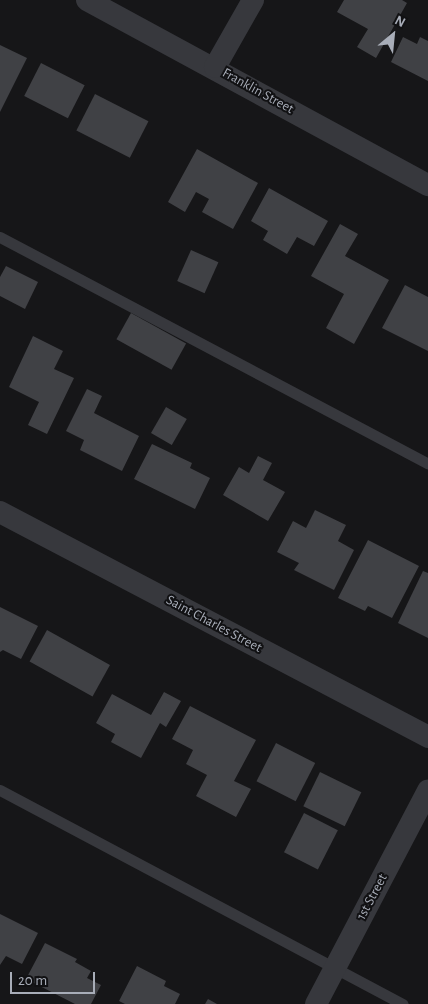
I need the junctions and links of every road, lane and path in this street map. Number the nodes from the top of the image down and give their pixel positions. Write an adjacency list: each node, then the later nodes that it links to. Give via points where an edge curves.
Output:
1 (87, 0): 3 (street, Franklin Street)
2 (253, 0): 3 (street)
3 (215, 68): 4 (street, Franklin Street)
4 (428, 185)
5 (0, 237): 6 (lane)
6 (428, 464)
7 (0, 512): 8 (street, Saint Charles Street)
8 (428, 737)
9 (0, 790): 11 (lane)
10 (428, 791): 11 (street, 1st Street)
11 (335, 968): 12 (street, 1st Street); 13 (lane)
12 (316, 1004)
13 (403, 1004)

